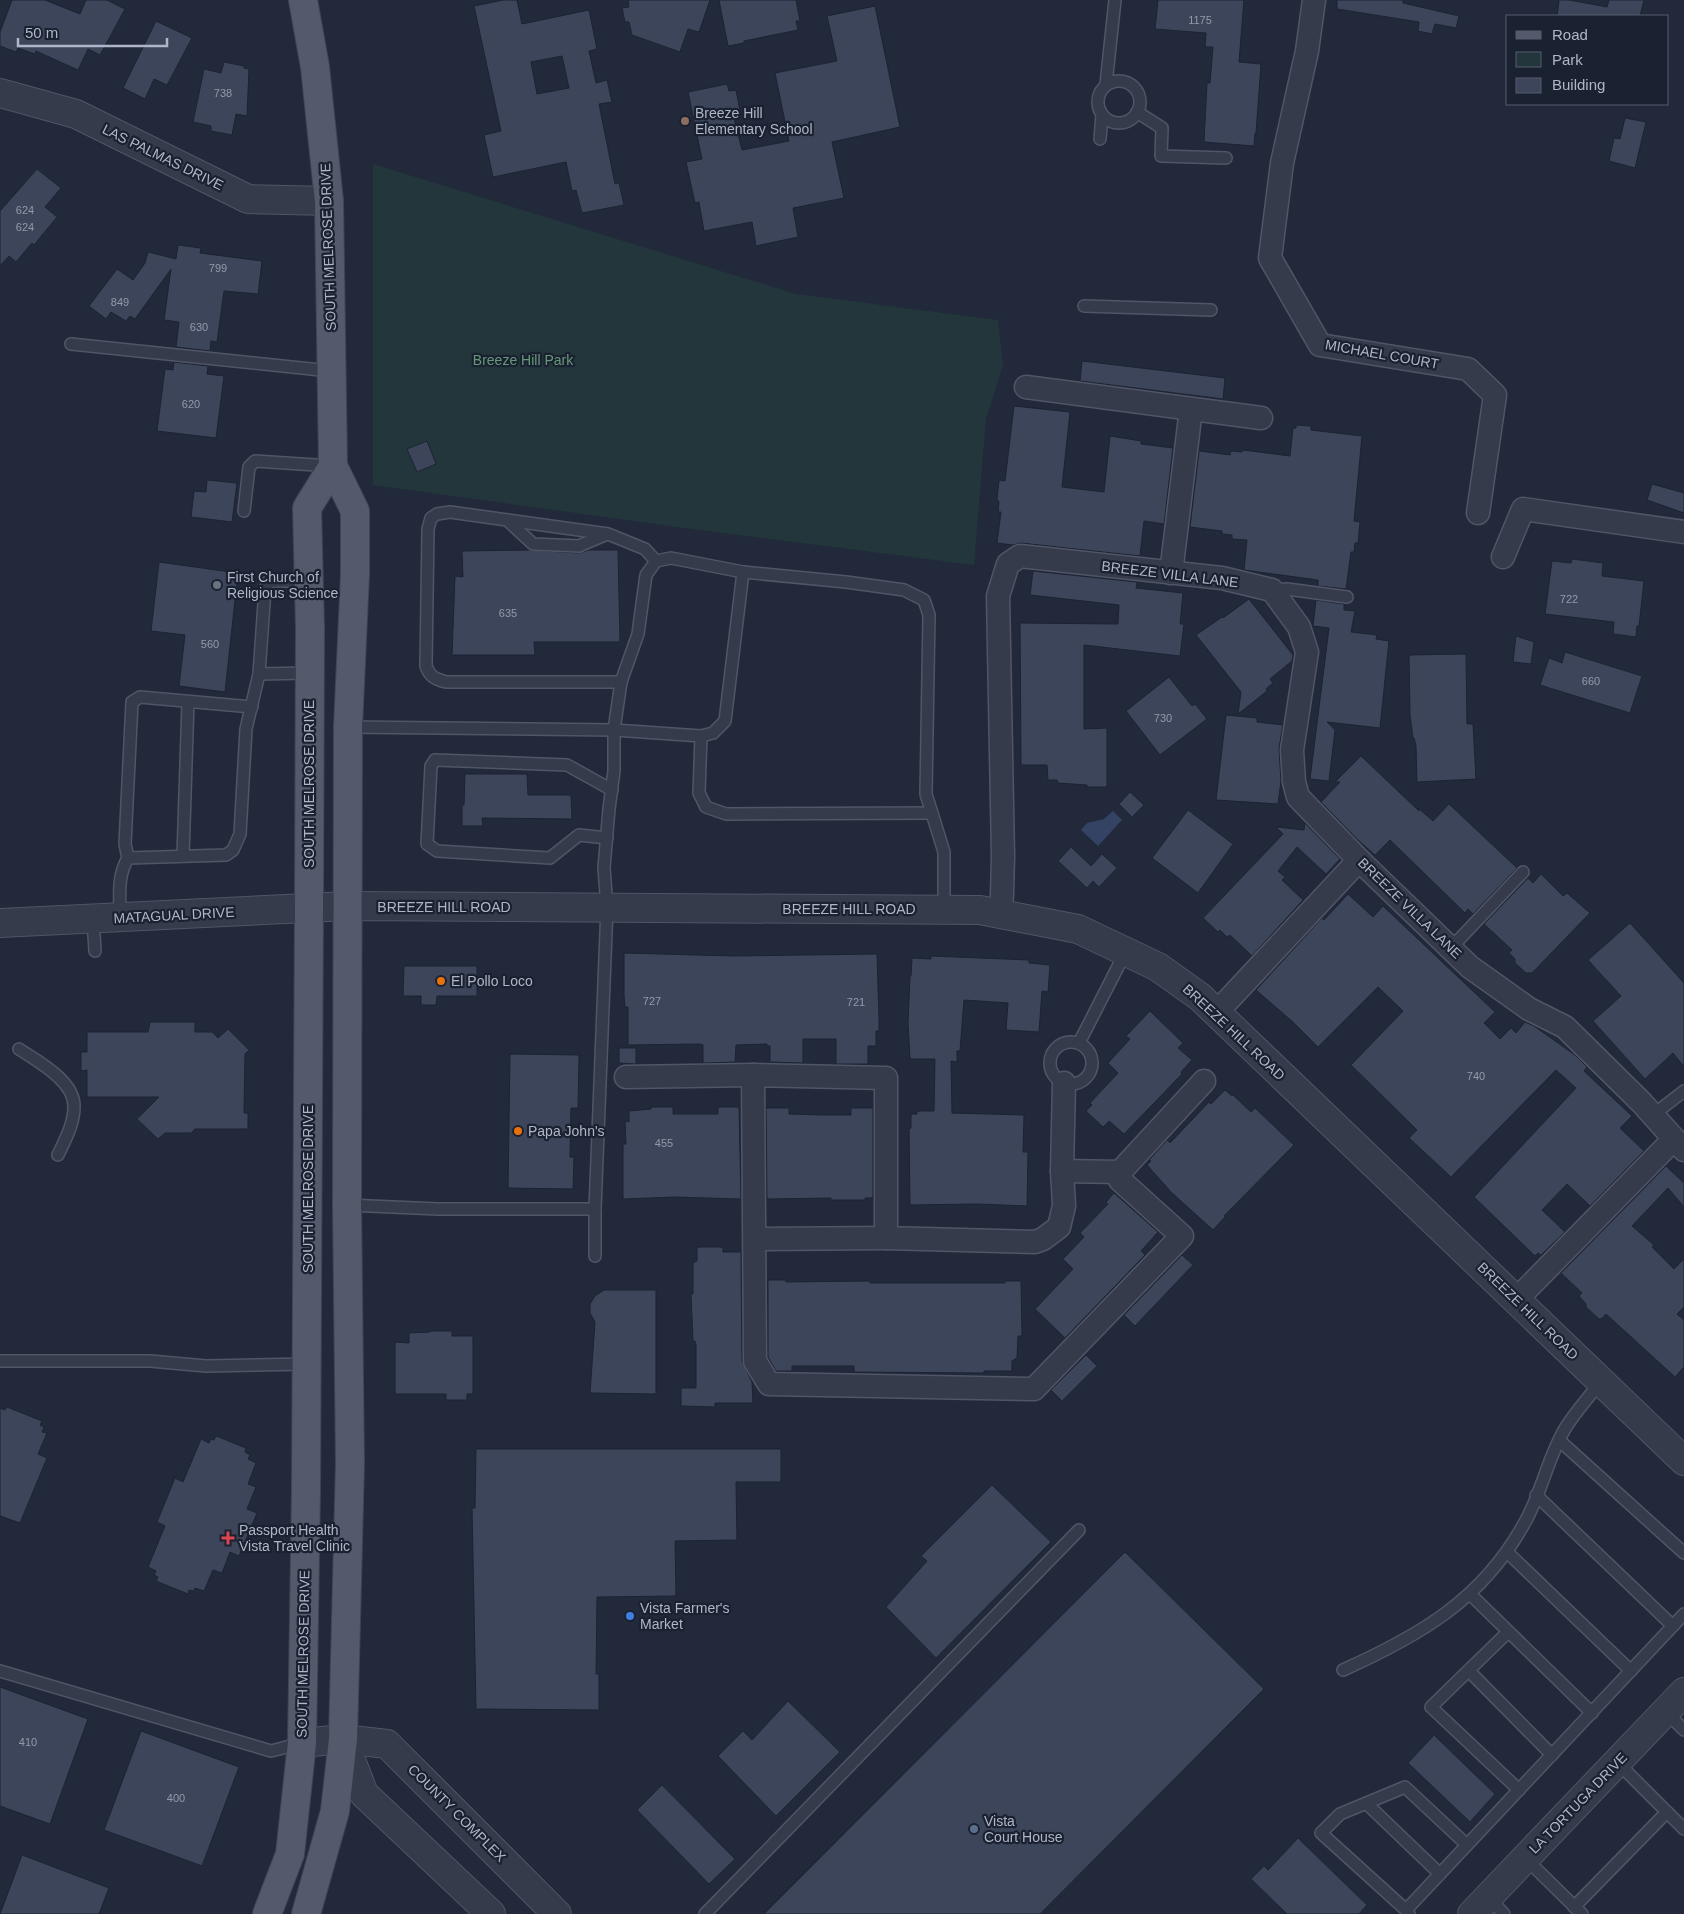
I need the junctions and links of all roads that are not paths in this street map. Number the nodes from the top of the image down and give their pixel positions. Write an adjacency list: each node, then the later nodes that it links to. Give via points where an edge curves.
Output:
1 (303, 0): 10 (main road, SOUTH MELROSE DRIVE, via 315,67)
2 (1115, 0): 4 (lane)
3 (1314, 0): 20 (street, MICHAEL COURT, via 1307,51 1282,163 1270,258 1320,345 1468,369 1494,395)
4 (1106, 84): 6 (lane, via 1122,81 1136,88 1140,96); 7 (lane, via 1098,99)
5 (0, 93): 10 (street, LAS PALMAS DRIVE, via 76,114 248,199)
6 (1138, 112): 7 (lane, via 1125,122 1108,120); 9 (lane, via 1162,128 1161,156)
7 (1102, 115): 8 (lane)
8 (1100, 139)
9 (1226, 158)
10 (329, 201): 14 (main road, SOUTH MELROSE DRIVE)
11 (1084, 306): 12 (lane)
12 (1211, 310)
13 (71, 344): 14 (lane)
14 (330, 371): 18 (main road, SOUTH MELROSE DRIVE)
15 (1026, 388): 16 (street)
16 (1191, 409): 17 (street); 27 (street)
17 (1261, 418)
18 (332, 466): 19 (lane, via 255,461 249,467); 28 (main road, SOUTH MELROSE DRIVE, via 307,508); 36 (main road, SOUTH MELROSE DRIVE, via 355,511)
19 (244, 511)
20 (1478, 513)
21 (507, 520): 23 (lane); 23 (lane, via 533,544 579,546); 33 (lane, via 450,512 431,518 428,529 426,666 429,675 446,682)
22 (1684, 532): 24 (street, via 1523,509)
23 (608, 534): 25 (lane, via 645,549)
24 (1503, 557)
25 (656, 562): 26 (lane, via 671,558); 33 (lane, via 646,576 638,634)
26 (743, 572): 38 (lane, via 725,721 714,732); 40 (lane, via 904,590 924,600 928,615 926,794)
27 (1171, 573): 29 (street, BREEZE VILLA LANE, via 1222,578); 50 (street, BREEZE VILLA LANE, via 1020,556 1008,564 998,596 1003,856)
28 (309, 581): 31 (main road, SOUTH MELROSE DRIVE); 32 (lane, via 268,582)
29 (1272, 590): 30 (lane); 44 (street, BREEZE VILLA LANE, via 1299,627 1307,652 1292,750 1298,797)
30 (1347, 597)
31 (309, 673): 32 (lane); 48 (main road, SOUTH MELROSE DRIVE)
32 (259, 674): 35 (lane)
33 (621, 682): 37 (lane)
34 (188, 702): 35 (lane); 42 (lane); 43 (lane, via 140,697 132,702 125,844)
35 (252, 707): 42 (lane, via 246,729 240,834 233,850 226,855)
36 (348, 727): 37 (lane); 46 (main road, SOUTH MELROSE DRIVE)
37 (614, 730): 38 (lane); 39 (lane)
38 (701, 736): 40 (lane, via 699,793 706,808 726,814)
39 (612, 790): 41 (lane); 41 (lane, via 567,765 435,760 431,766 427,844 437,851 550,858 579,835)
40 (932, 813): 49 (lane, via 944,852)
41 (607, 838): 47 (lane, via 604,868)
42 (183, 856): 43 (lane)
43 (128, 858): 51 (lane, via 119,888)
44 (1358, 860): 54 (street, BREEZE VILLA LANE); 57 (street)
45 (1523, 872): 54 (lane)
46 (348, 906): 47 (street, BREEZE HILL ROAD); 48 (street, MATAGUAL DRIVE); 70 (main road, SOUTH MELROSE DRIVE)
47 (607, 907): 49 (street, BREEZE HILL ROAD); 71 (lane)
48 (309, 908): 51 (street, MATAGUAL DRIVE); 77 (main road, SOUTH MELROSE DRIVE)
49 (944, 910): 50 (street, BREEZE HILL ROAD, via 980,910)
50 (1000, 914): 56 (street, BREEZE HILL ROAD, via 1078,929)
51 (120, 917): 52 (street, MATAGUAL DRIVE)
52 (92, 919): 53 (street, MATAGUAL DRIVE); 55 (lane)
53 (0, 923)
54 (1451, 948): 65 (street, BREEZE VILLA LANE, via 1529,1009 1565,1027)
55 (95, 951)
56 (1126, 951): 57 (street, BREEZE HILL ROAD, via 1158,966); 58 (lane)
57 (1216, 1012): 75 (street, BREEZE HILL ROAD)
58 (1079, 1043): 63 (lane, via 1092,1057 1092,1070 1083,1081); 63 (lane, via 1072,1041 1058,1045 1050,1058 1052,1072)
59 (19, 1049): 67 (lane, via 50,1069 68,1089 74,1105 70,1126)
60 (753, 1075): 61 (street); 72 (street, via 886,1078); 73 (street)
61 (626, 1077)
62 (1204, 1081): 69 (street)
63 (1064, 1083): 68 (street)
64 (1684, 1090): 65 (lane)
65 (1653, 1116): 66 (street, BREEZE VILLA LANE)
66 (1679, 1144): 75 (street)
67 (58, 1155)
68 (1062, 1171): 69 (street); 72 (street, via 1064,1206 1059,1227 1043,1239 1035,1242)
69 (1120, 1172): 73 (street, via 1120,1180 1182,1236 1034,1389 769,1384 755,1361)
70 (347, 1205): 71 (lane, via 438,1209); 96 (main road, SOUTH MELROSE DRIVE, via 350,1463)
71 (595, 1208): 74 (lane)
72 (886, 1238): 73 (street)
73 (754, 1239)
74 (595, 1256)
75 (1516, 1300): 78 (street, BREEZE HILL ROAD)
76 (0, 1361): 77 (lane, via 150,1361 206,1366)
77 (307, 1364): 97 (main road, SOUTH MELROSE DRIVE)
78 (1601, 1381): 79 (lane); 80 (street, BREEZE HILL ROAD)
79 (1560, 1440): 81 (lane); 84 (lane)
80 (1684, 1461)
81 (1536, 1495): 83 (lane); 87 (lane)
82 (1079, 1530): 114 (lane)
83 (1507, 1552): 85 (lane); 92 (lane)
84 (1684, 1553)
85 (1470, 1594): 88 (lane); 89 (lane, via 1434,1622 1385,1652)
86 (1684, 1614): 87 (lane)
87 (1673, 1626): 92 (lane)
88 (1508, 1632): 91 (lane); 94 (lane)
89 (1343, 1670)
90 (0, 1671): 97 (lane, via 271,1751)
91 (1469, 1671): 98 (lane); 100 (lane, via 1431,1707)
92 (1631, 1671): 94 (lane)
93 (1684, 1692): 95 (street, LA TORTUGA DRIVE)
94 (1592, 1713): 98 (lane)
95 (1675, 1721): 99 (street, LA TORTUGA DRIVE)
96 (343, 1739): 97 (street, COUNTY COMPLEX); 111 (main road, SOUTH MELROSE DRIVE, via 335,1811); 112 (street, via 364,1794); 113 (street, COUNTY COMPLEX, via 388,1744)
97 (302, 1743): 110 (main road, SOUTH MELROSE DRIVE, via 290,1854)
98 (1552, 1755): 100 (lane)
99 (1617, 1762): 102 (lane); 105 (street, LA TORTUGA DRIVE)
100 (1520, 1790): 104 (lane)
101 (1366, 1804): 104 (lane, via 1405,1787); 106 (lane); 109 (lane, via 1340,1814 1321,1833)
102 (1667, 1812): 103 (lane); 108 (lane)
103 (1684, 1829)
104 (1467, 1845): 106 (lane)
105 (1525, 1858): 107 (street, LA TORTUGA DRIVE); 108 (lane)
106 (1440, 1874): 109 (lane)
107 (1488, 1908)
108 (1578, 1910)
109 (1407, 1912)
110 (267, 1914)
111 (306, 1914)
112 (491, 1914)
113 (557, 1914)
114 (705, 1914)

